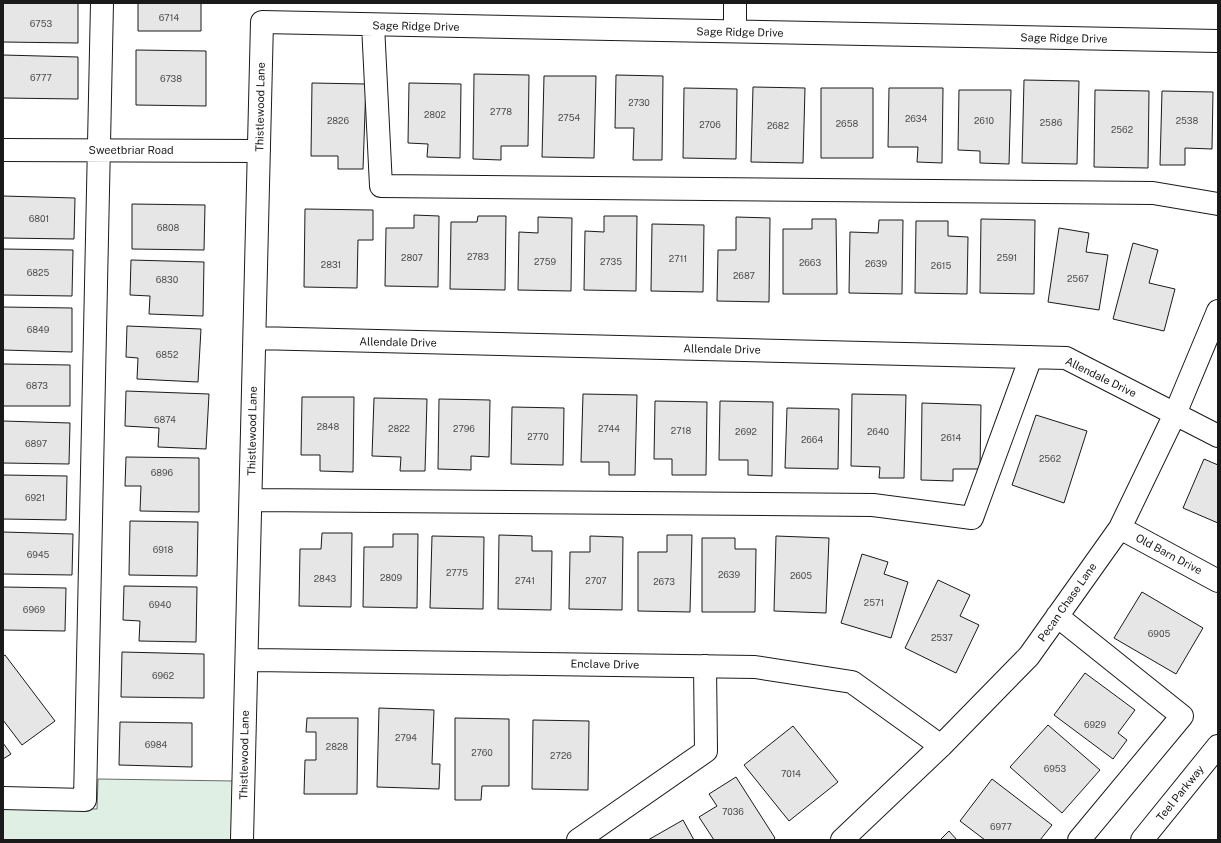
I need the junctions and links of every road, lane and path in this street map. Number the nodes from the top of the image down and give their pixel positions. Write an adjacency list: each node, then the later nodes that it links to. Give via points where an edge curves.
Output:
1 (102, 3): 8 (street)
2 (735, 3): 5 (street)
3 (262, 22): 4 (street, Sage Ridge Drive); 9 (street, Thistlewood Lane)
4 (373, 25): 5 (street, Sage Ridge Drive); 10 (street, via 381,186 1153,193)
5 (735, 31): 6 (street, Sage Ridge Drive)
6 (1218, 41)
7 (3, 150): 8 (street, Sweetbriar Road)
8 (100, 150): 9 (street, Sweetbriar Road); 24 (street, via 85,800)
9 (259, 151): 12 (street, Thistlewood Lane)
10 (1218, 204)
11 (1218, 311): 14 (street, Pecan Chase Lane)
12 (255, 338): 13 (street, Allendale Drive); 16 (street, Thistlewood Lane)
13 (1031, 357): 14 (street, Allendale Drive, via 1066,358); 16 (street, via 972,518 873,505)
14 (1175, 414): 15 (street, Allendale Drive); 17 (street, Pecan Chase Lane)
15 (1218, 436)
16 (251, 500): 20 (street, Thistlewood Lane)
17 (1120, 528): 18 (street, Old Barn Drive); 19 (street, Pecan Chase Lane)
18 (1218, 581)
19 (1057, 616): 22 (street, Pecan Chase Lane, via 1029,656); 28 (street, via 1182,716)
20 (247, 660): 21 (street, Enclave Drive); 25 (street, Thistlewood Lane)
21 (705, 666): 22 (street, Enclave Drive, via 756,666 852,682); 26 (street, via 706,751)
22 (942, 746): 27 (street, Pecan Chase Lane)
23 (1218, 746): 29 (street, Teel Parkway)
24 (3, 798)
25 (242, 840)
26 (578, 840)
27 (842, 840)
28 (1079, 840)
29 (1142, 840)

